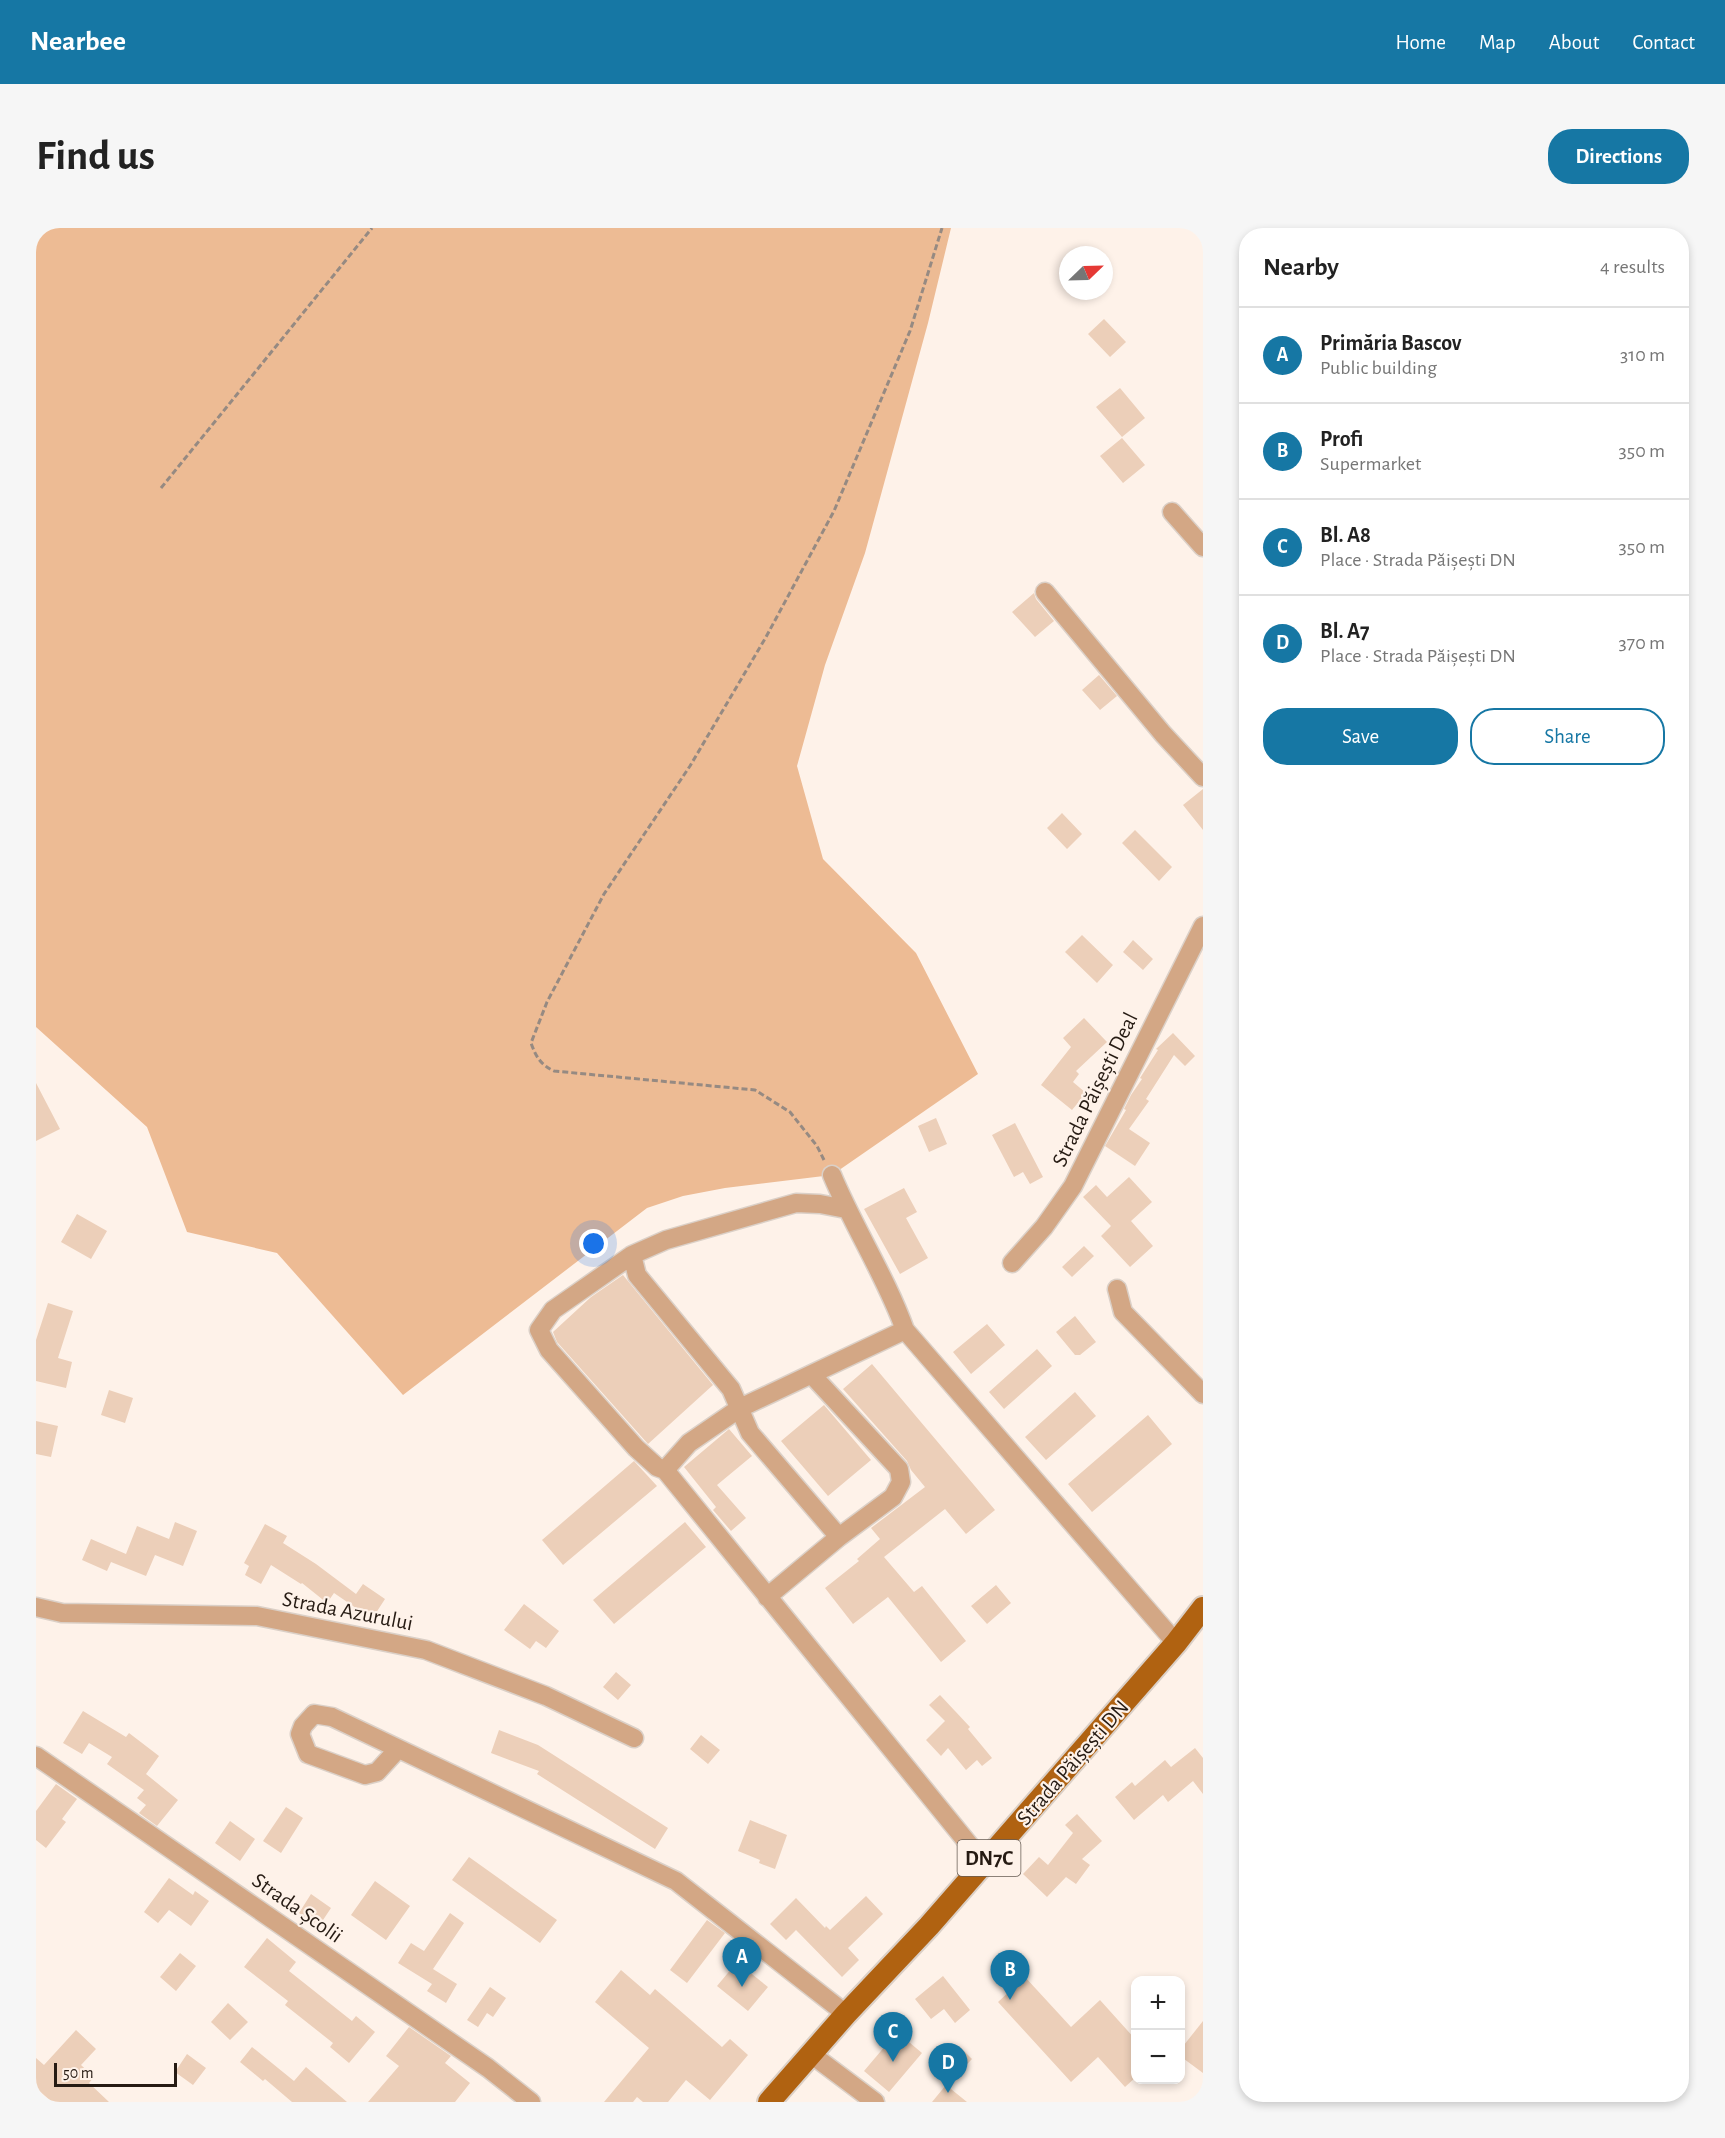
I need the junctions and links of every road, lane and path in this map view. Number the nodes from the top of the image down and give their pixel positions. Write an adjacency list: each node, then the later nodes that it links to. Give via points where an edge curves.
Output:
1 (372, 228): 3 (path)
2 (942, 228): 9 (path, via 910,331 834,511 690,766 604,894 547,1002 531,1043 543,1065 554,1071 755,1090 790,1112 817,1146)
3 (161, 488)
4 (1173, 512): 5 (street)
5 (1203, 547)
6 (1045, 592): 7 (street)
7 (1203, 777)
8 (1203, 926): 12 (street, Strada Păișești Deal, via 1073,1186)
9 (832, 1175): 10 (street)
10 (846, 1209): 11 (street, via 796,1203 666,1240); 14 (street)
11 (632, 1254): 17 (street, via 637,1275 731,1389); 18 (street, via 553,1310 539,1330 549,1350 628,1439)
12 (1012, 1263)
13 (1117, 1289): 16 (street, via 1123,1312)
14 (905, 1330): 15 (street); 23 (street)
15 (813, 1375): 17 (street); 19 (street, via 899,1469 901,1482 892,1497)
16 (1203, 1394)
17 (740, 1408): 18 (street, via 689,1443); 19 (street, via 750,1433)
18 (665, 1470): 20 (street)
19 (838, 1537): 20 (street)
20 (767, 1597): 27 (street)
21 (36, 1606): 24 (street, Strada Azurului, via 62,1612 256,1616 426,1650 546,1696)
22 (1203, 1608): 23 (main road, Strada Păișești DN / DN7C)
23 (1176, 1643): 27 (main road, Strada Păișești DN / DN7C)
24 (634, 1738)
25 (398, 1749): 25 (street, via 377,1773 365,1775 308,1754 300,1734 314,1714 332,1717); 28 (street, via 676,1881)
26 (36, 1755): 30 (street, Strada Școlii, via 488,2068)
27 (984, 1863): 28 (main road, Strada Păișești DN / DN7C)
28 (846, 2014): 29 (main road, Strada Păișești DN / DN7C)
29 (811, 2054): 31 (main road, Strada Păișești DN / DN7C); 32 (street)
30 (531, 2102)
31 (769, 2102)
32 (875, 2102)

